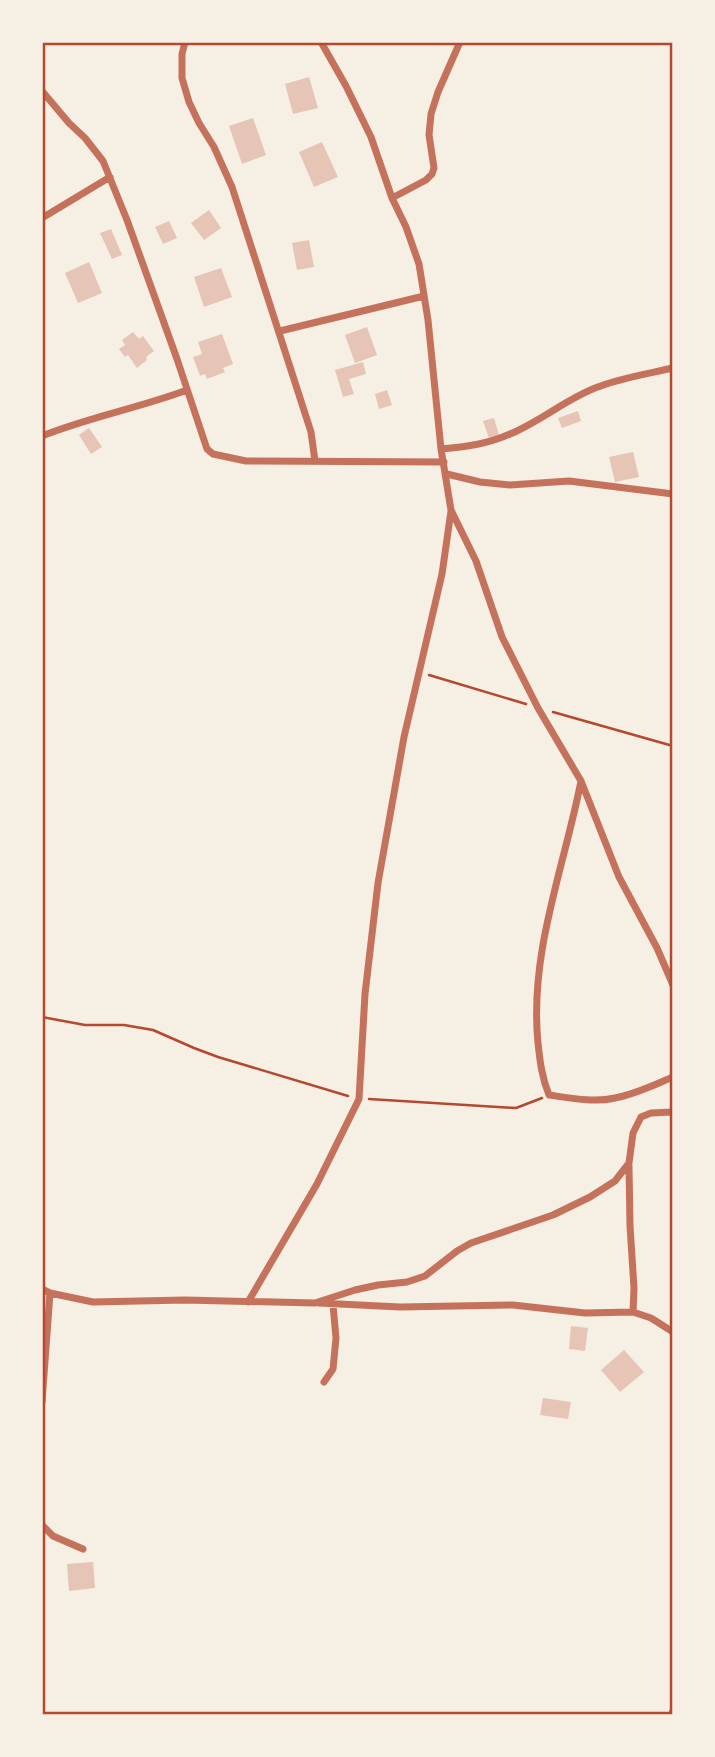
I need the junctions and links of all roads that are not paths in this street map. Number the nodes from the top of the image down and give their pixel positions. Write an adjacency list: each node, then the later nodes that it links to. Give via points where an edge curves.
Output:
1 (185, 42): 9 (street, via 182,78 189,102 232,187)
2 (321, 42): 6 (street, via 371,137)
3 (460, 42): 6 (street, via 431,114 432,174)
4 (42, 91): 5 (street, via 92,146)
5 (110, 177): 7 (street); 11 (street)
6 (392, 198): 8 (street, via 419,264)
7 (42, 218)
8 (424, 296): 9 (street); 13 (street)
9 (279, 331): 14 (street, via 311,432)
10 (673, 368): 13 (street, via 593,388 496,440)
11 (187, 390): 12 (street); 14 (street, via 207,449 213,454 246,461)
12 (42, 436)
13 (441, 449): 15 (street)
14 (315, 461): 15 (street)
15 (444, 463): 16 (street)
16 (447, 474): 17 (street, via 510,485 569,481); 18 (street)
17 (673, 494)
18 (452, 510): 19 (street, via 477,561 502,637); 26 (street, via 378,883 359,1099 317,1184)
19 (581, 780): 20 (street, via 619,877); 21 (street, via 538,976 536,1021 542,1080 548,1096 613,1099)
20 (673, 985)
21 (673, 1077)
22 (673, 1112): 23 (street, via 641,1117 633,1132)
23 (629, 1163): 27 (street, via 615,1181 590,1196 553,1215 471,1243 425,1276); 29 (street)
24 (42, 1290): 25 (street)
25 (50, 1293): 26 (street, via 93,1302); 32 (street)
26 (248, 1302): 27 (street)
27 (315, 1303): 28 (street)
28 (333, 1305): 29 (street); 31 (street, via 333,1369)
29 (633, 1312): 30 (street)
30 (673, 1332)
31 (324, 1382)
32 (42, 1402)
33 (42, 1525): 34 (street, via 53,1536)
34 (83, 1549)

